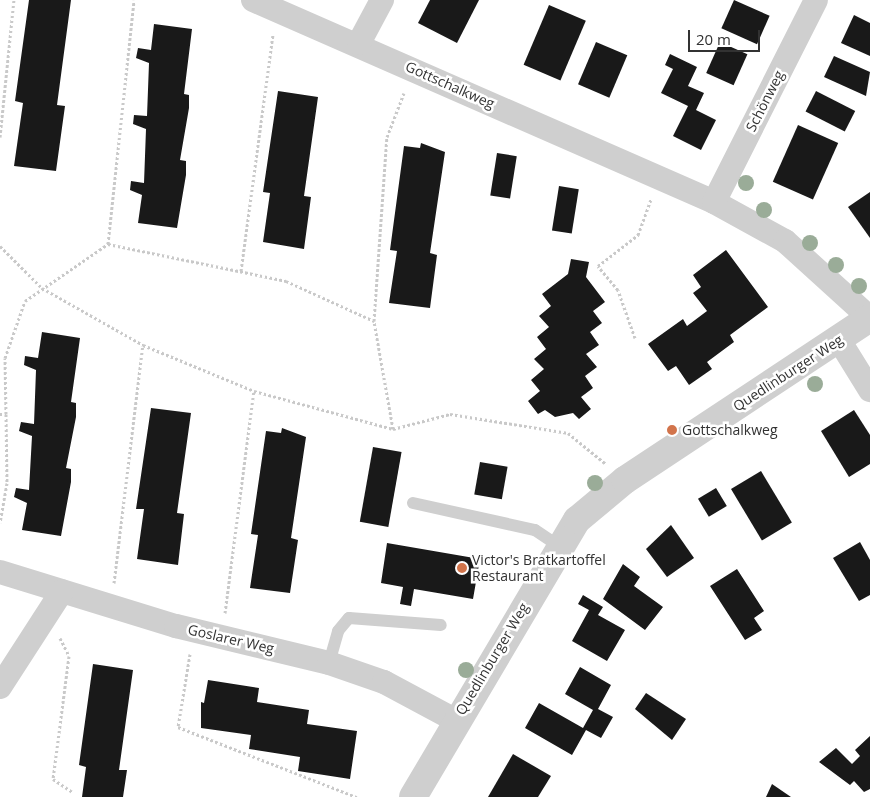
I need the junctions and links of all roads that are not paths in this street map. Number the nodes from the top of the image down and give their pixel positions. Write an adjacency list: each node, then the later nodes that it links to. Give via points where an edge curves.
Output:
1 (254, 0): 4 (street, Gottschalkweg)
2 (382, 0): 4 (street)
3 (816, 0): 5 (street, Schönweg)
4 (359, 44): 5 (street, Gottschalkweg)
5 (714, 202): 6 (street, Gottschalkweg, via 785,241)
6 (870, 318): 7 (street, Quedlinburger Weg)
7 (839, 340): 8 (street); 10 (street, Quedlinburger Weg, via 625,480 576,520)
8 (870, 390)
9 (413, 503): 10 (lane, via 535,530)
10 (560, 547): 16 (street, Quedlinburger Weg)
11 (0, 572): 12 (street, Goslarer Weg)
12 (62, 591): 14 (street, Goslarer Weg, via 194,630); 15 (street)
13 (442, 626): 14 (lane, via 349,618 338,631)
14 (329, 663): 16 (street, Goslarer Weg, via 384,682)
15 (0, 686)
16 (455, 720): 17 (street, Quedlinburger Weg)
17 (413, 797)

